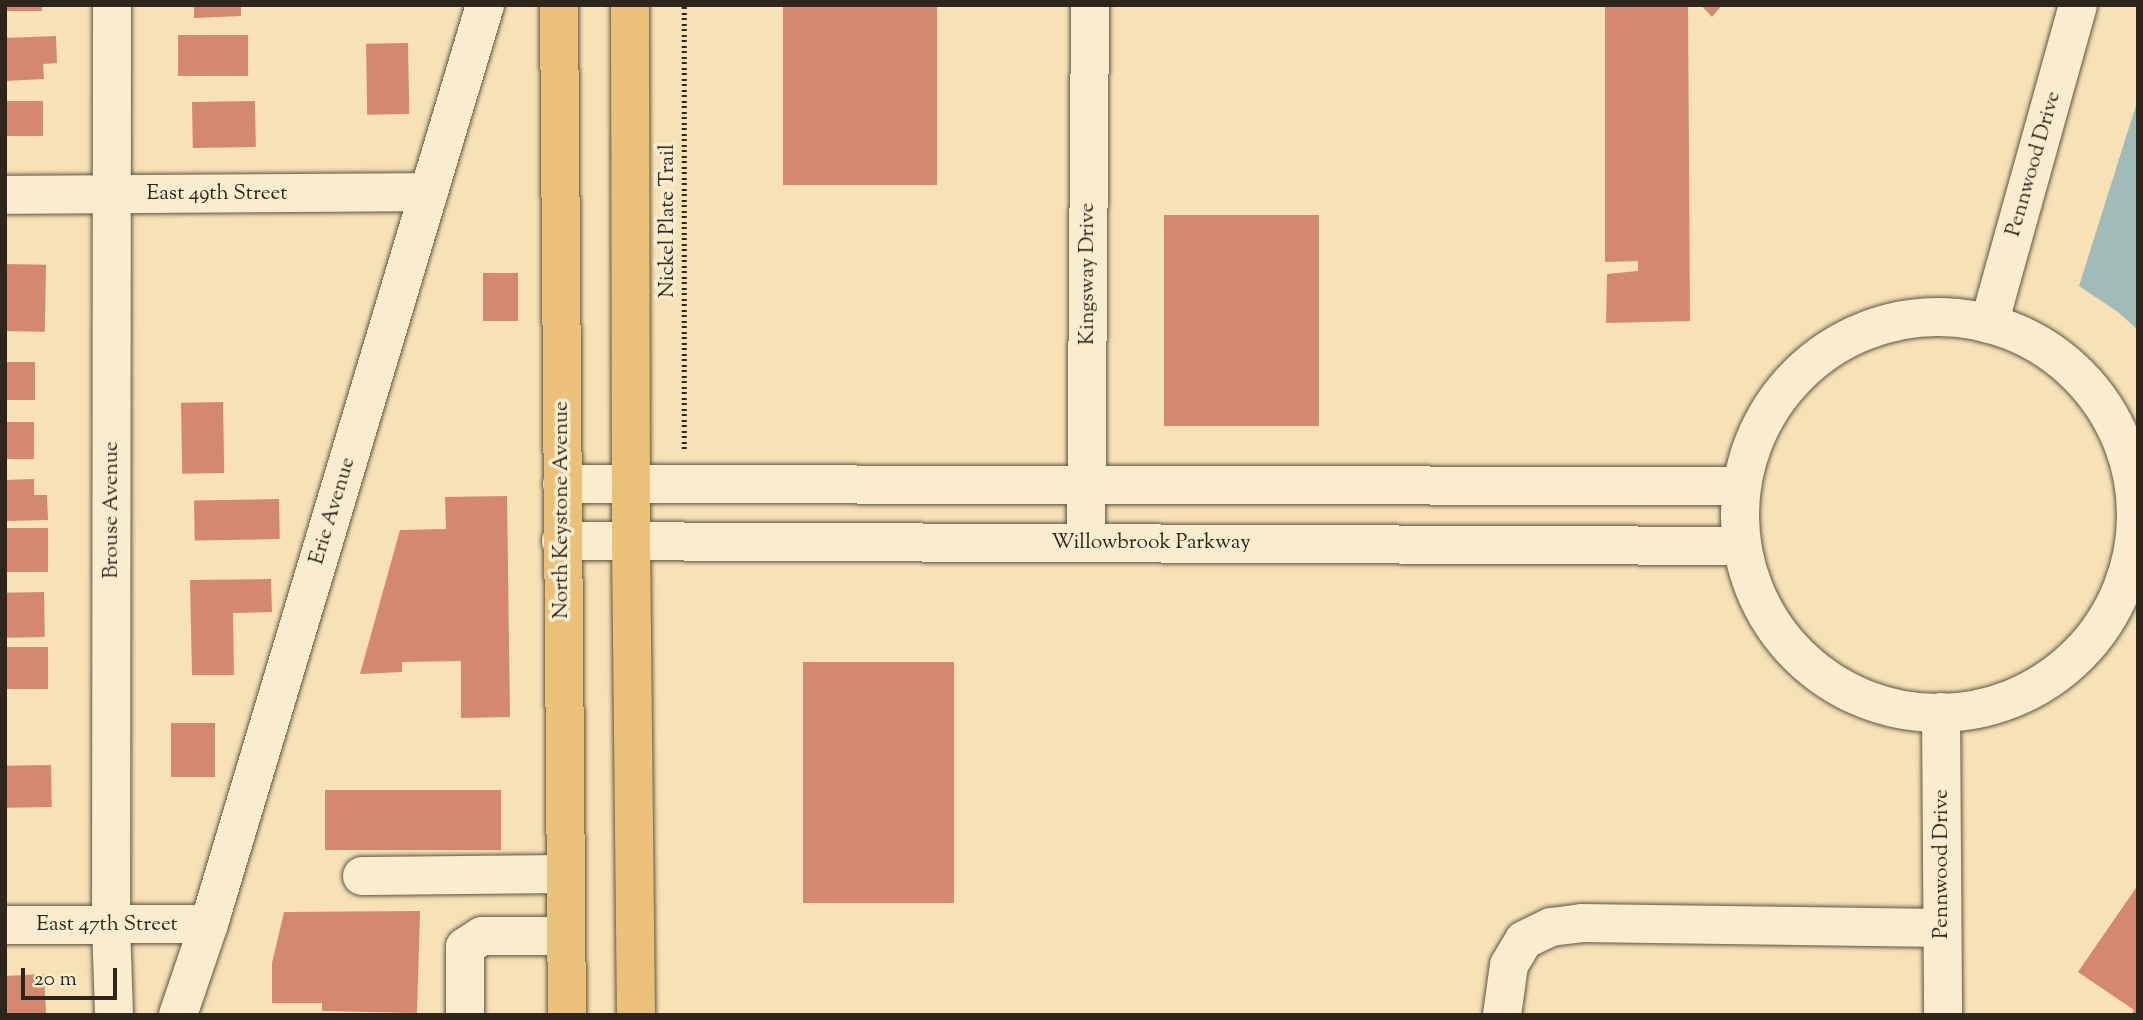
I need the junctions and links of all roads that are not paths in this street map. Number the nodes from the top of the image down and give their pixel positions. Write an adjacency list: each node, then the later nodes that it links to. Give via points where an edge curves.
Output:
1 (112, 5): 9 (street, Brouse Avenue)
2 (485, 5): 7 (street, Erie Avenue)
3 (559, 5): 11 (main road, North Keystone Avenue)
4 (630, 5): 12 (main road)
5 (1090, 5): 13 (street, Kingsway Drive)
6 (2078, 5): 10 (street, Pennwood Drive)
7 (429, 192): 9 (street, East 49th Street); 23 (street, Erie Avenue)
8 (5, 195): 9 (street, East 49th Street)
9 (114, 195): 22 (street, Brouse Avenue)
10 (1989, 324): 14 (street, via 1944,317 1900,320 1828,350 1802,370 1773,404 1752,443); 19 (street, via 2017,333 2057,356 2100,400 2116,426 2131,469 2135,535 2127,575 2110,612 2072,661 2039,685 2001,702)
11 (562, 484): 12 (street); 15 (main road, North Keystone Avenue)
12 (631, 484): 13 (street); 16 (main road)
13 (1087, 485): 14 (street); 17 (street, Kingsway Drive)
14 (1741, 486): 18 (street)
15 (561, 541): 16 (street, Willowbrook Parkway); 20 (main road, North Keystone Avenue)
16 (631, 541): 17 (street, Willowbrook Parkway); 31 (main road)
17 (1086, 543): 18 (street, Willowbrook Parkway)
18 (1742, 546): 19 (street, via 1751,582 1767,616 1817,672 1849,692 1885,705)
19 (1941, 712): 25 (street, Pennwood Drive)
20 (566, 874): 21 (street); 26 (main road, North Keystone Avenue)
21 (362, 876)
22 (111, 924): 23 (street, East 47th Street); 24 (street, East 47th Street); 27 (street, Brouse Avenue)
23 (209, 924): 28 (street, Erie Avenue)
24 (5, 925)
25 (1942, 928): 32 (street, via 1582,923 1551,927 1524,940 1509,965); 33 (street, Pennwood Drive)
26 (566, 936): 29 (street, via 482,936 465,947); 30 (main road, North Keystone Avenue)
27 (114, 1015)
28 (178, 1015)
29 (466, 1015)
30 (567, 1015)
31 (636, 1015)
32 (1502, 1015)
33 (1943, 1015)

